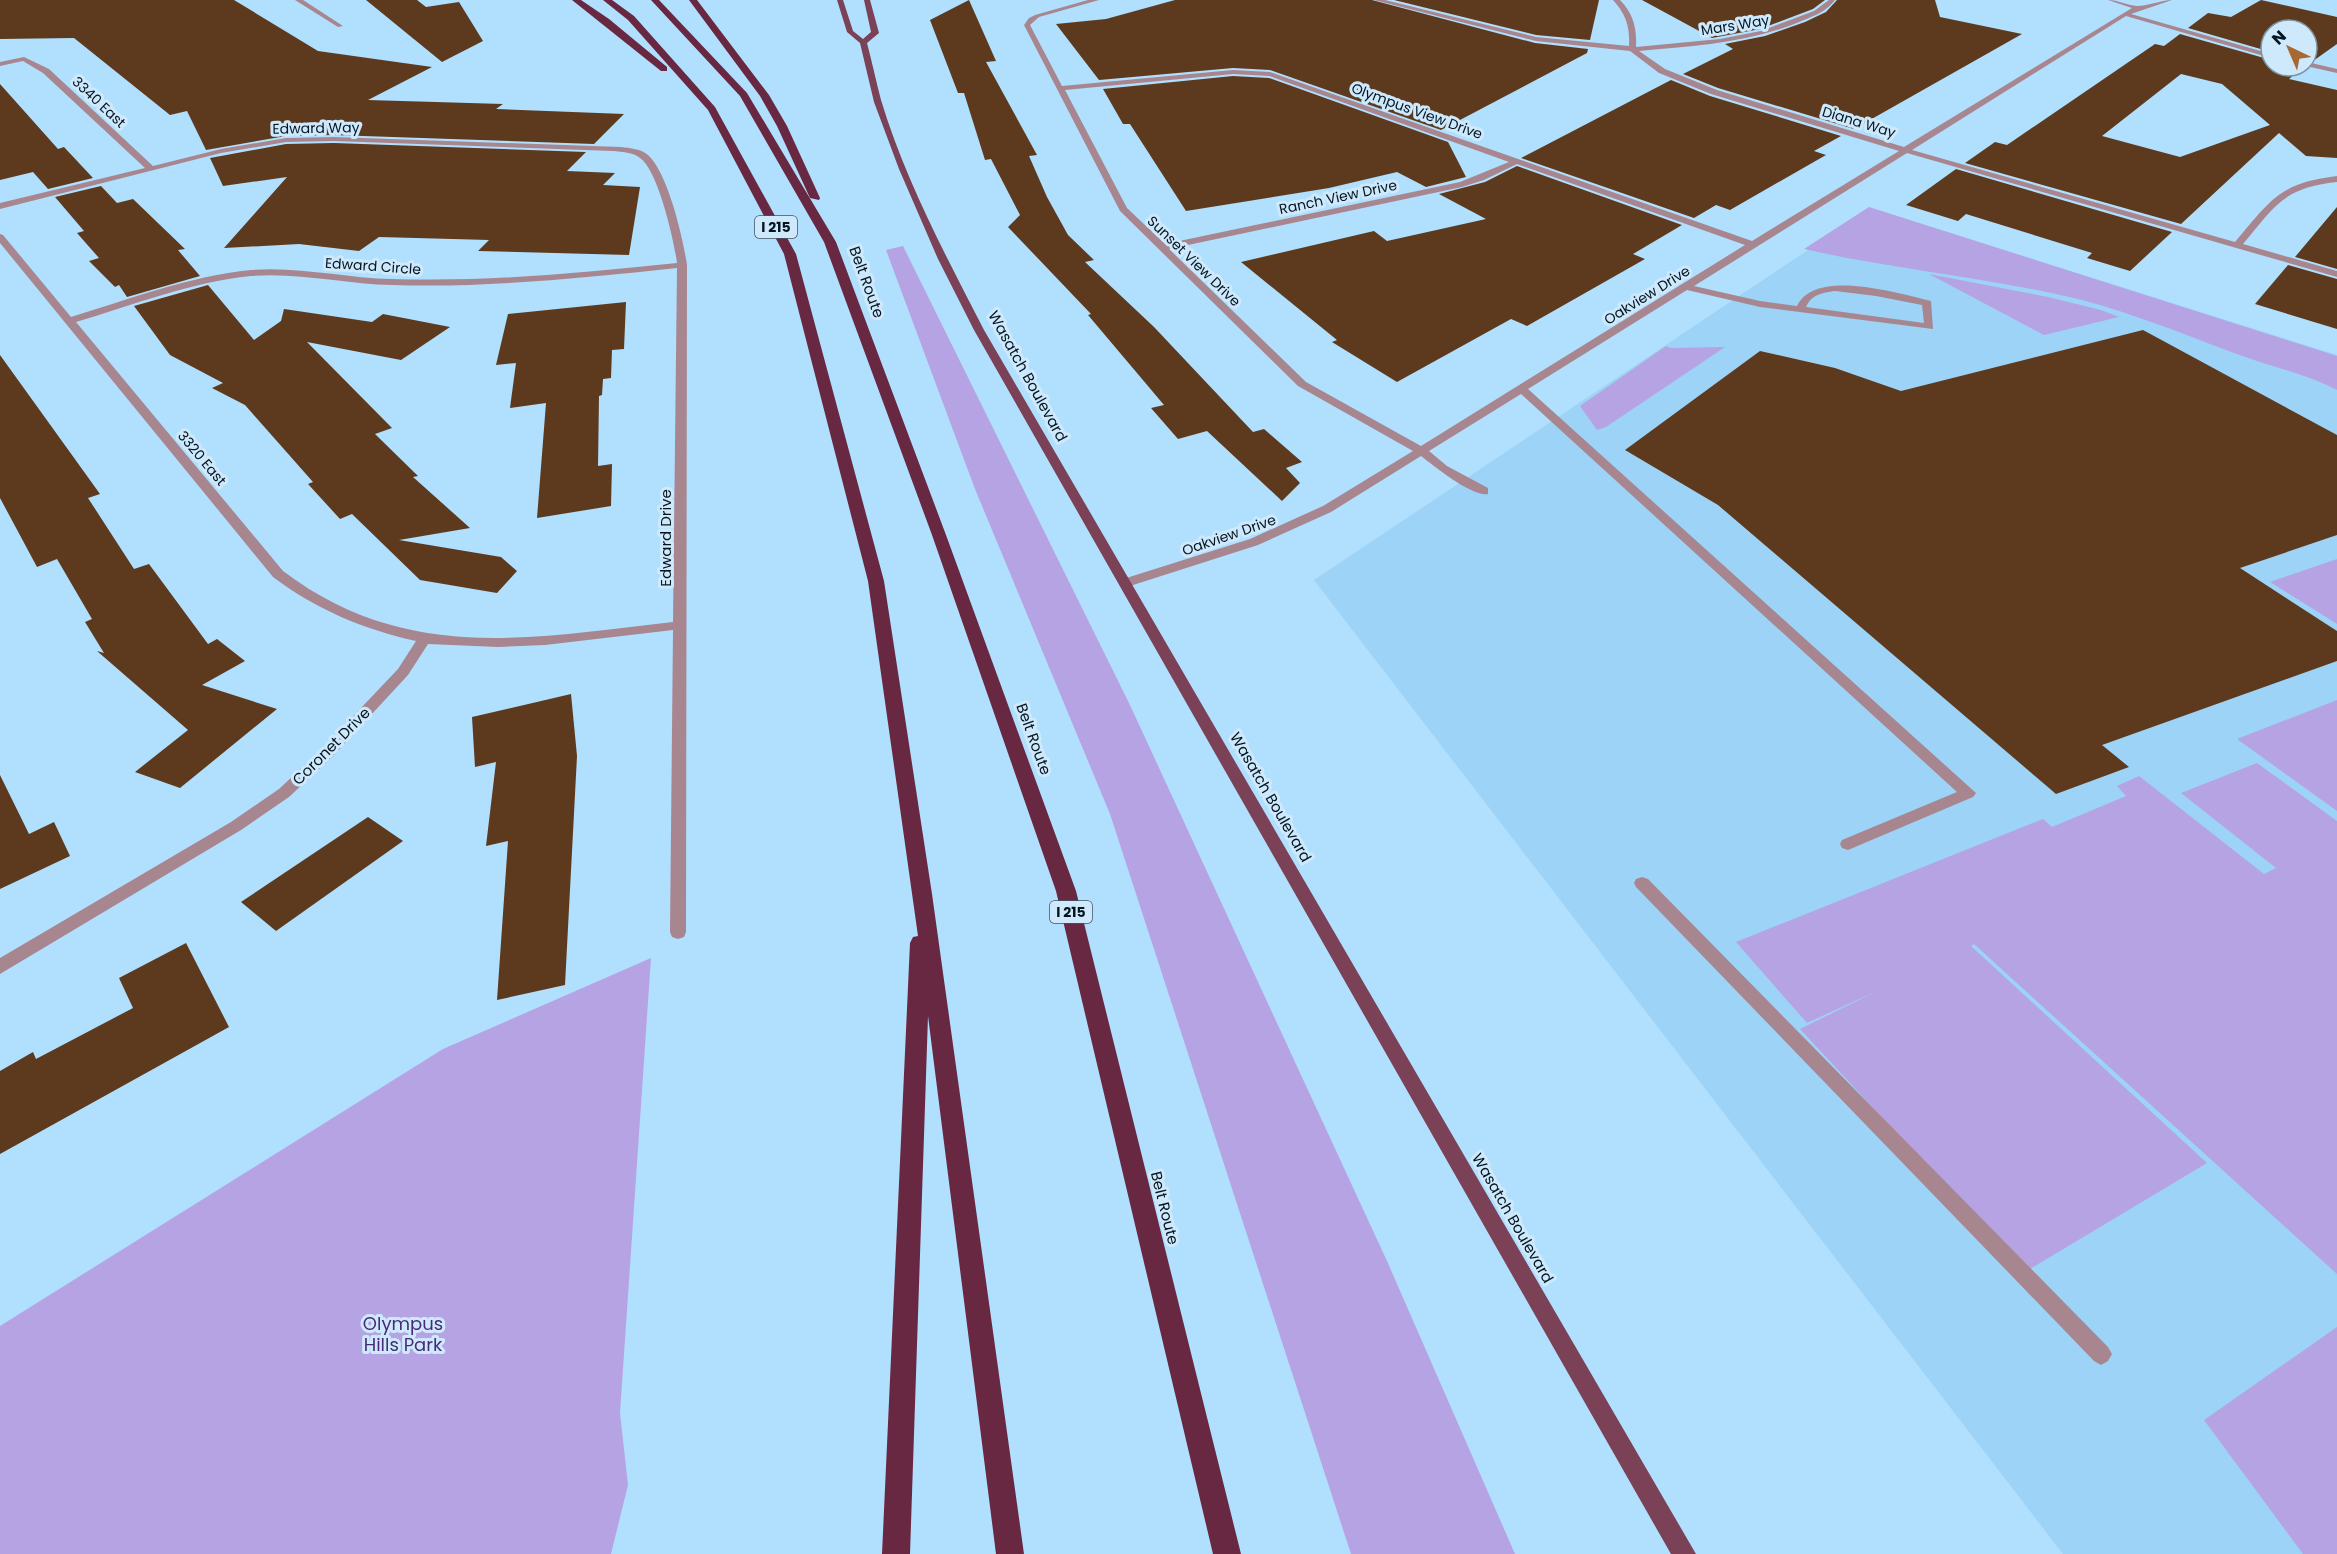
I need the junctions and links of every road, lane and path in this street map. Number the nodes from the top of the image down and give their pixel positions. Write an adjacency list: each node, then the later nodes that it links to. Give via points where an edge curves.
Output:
1 (298, 0): 16 (street)
2 (576, 0): 24 (highway)
3 (607, 0): 24 (highway, I 215, via 631,18)
4 (655, 0): 32 (highway, Belt Route / I 215, via 744,95)
5 (693, 0): 32 (highway, via 749,73 782,126)
6 (840, 0): 17 (main road, Wasatch Boulevard, via 850,32)
7 (867, 0): 17 (main road, via 875,33)
8 (1096, 0): 23 (street, Sunset View Drive, via 1030,19 1028,28)
9 (1377, 0): 18 (street, via 1536,39)
10 (1616, 0): 18 (street, via 1628,14 1634,30)
11 (1833, 0): 18 (street, Mars Way, via 1824,8 1763,34)
12 (2111, 0): 14 (street)
13 (2169, 0): 14 (street, Oakview Drive)
14 (2138, 8): 15 (street, Oakview Drive)
15 (2126, 14): 19 (street); 25 (street, Oakview Drive)
16 (340, 26)
17 (863, 42): 44 (main road, Wasatch Boulevard, via 890,136 943,259 984,340)
18 (1632, 49): 25 (street, Diana Way, via 1652,66 1690,84)
19 (2259, 53)
20 (0, 64): 28 (street, 3340 East, via 24,59 46,71)
21 (2319, 67): 22 (street)
22 (2337, 71)
23 (1060, 88): 27 (street, Olympus View Drive, via 1257,72); 35 (street, Sunset View Drive, via 1123,209)
24 (712, 109): 49 (highway, I 215, via 790,254 876,581)
25 (1906, 150): 33 (street, Oakview Drive); 34 (street, Diana Way)
26 (640, 154): 28 (street, Edward Way, via 613,149 310,139 244,146); 36 (street, Edward Drive, via 650,163 671,213)
27 (1517, 161): 33 (street, Olympus View Drive); 35 (street, Ranch View Drive, via 1462,184)
28 (151, 170): 30 (street, Edward Way)
29 (2337, 179): 34 (street, via 2291,189)
30 (0, 206)
31 (0, 237): 40 (street, 3320 East)
32 (830, 242): 55 (highway, Belt Route / I 215, via 1065,891)
33 (1753, 245): 38 (street, Oakview Drive)
34 (2236, 245): 37 (street, Diana Way)
35 (1161, 248): 42 (street, Sunset View Drive, via 1302,384)
36 (682, 265): 40 (street, Edward Circle, via 471,284 252,273 183,286); 45 (street, Edward Drive)
37 (2337, 274)
38 (1686, 287): 39 (street); 41 (street, Oakview Drive)
39 (1800, 309): 39 (street, via 1828,312 1929,327 1927,303 1834,287 1809,293)
40 (69, 321): 46 (street, 3320 East, via 278,574 299,591 354,620)
41 (1522, 389): 42 (street, Oakview Drive); 47 (street, via 1968,793)
42 (1422, 451): 43 (street, Sunset View Drive); 44 (street, Oakview Drive, via 1327,509 1287,528)
43 (1484, 491)
44 (1125, 583): 56 (main road, Wasatch Boulevard)
45 (681, 625): 46 (street, via 545,641); 50 (street, Edward Drive)
46 (424, 639): 51 (street, Coronet Drive, via 403,672 284,793 236,826)
47 (1848, 844)
48 (1642, 883): 52 (street)
49 (922, 894): 53 (highway); 54 (highway, I 215)
50 (678, 932)
51 (0, 967)
52 (2101, 1354)
53 (896, 1554)
54 (1010, 1554)
55 (1227, 1554)
56 (1684, 1554)

